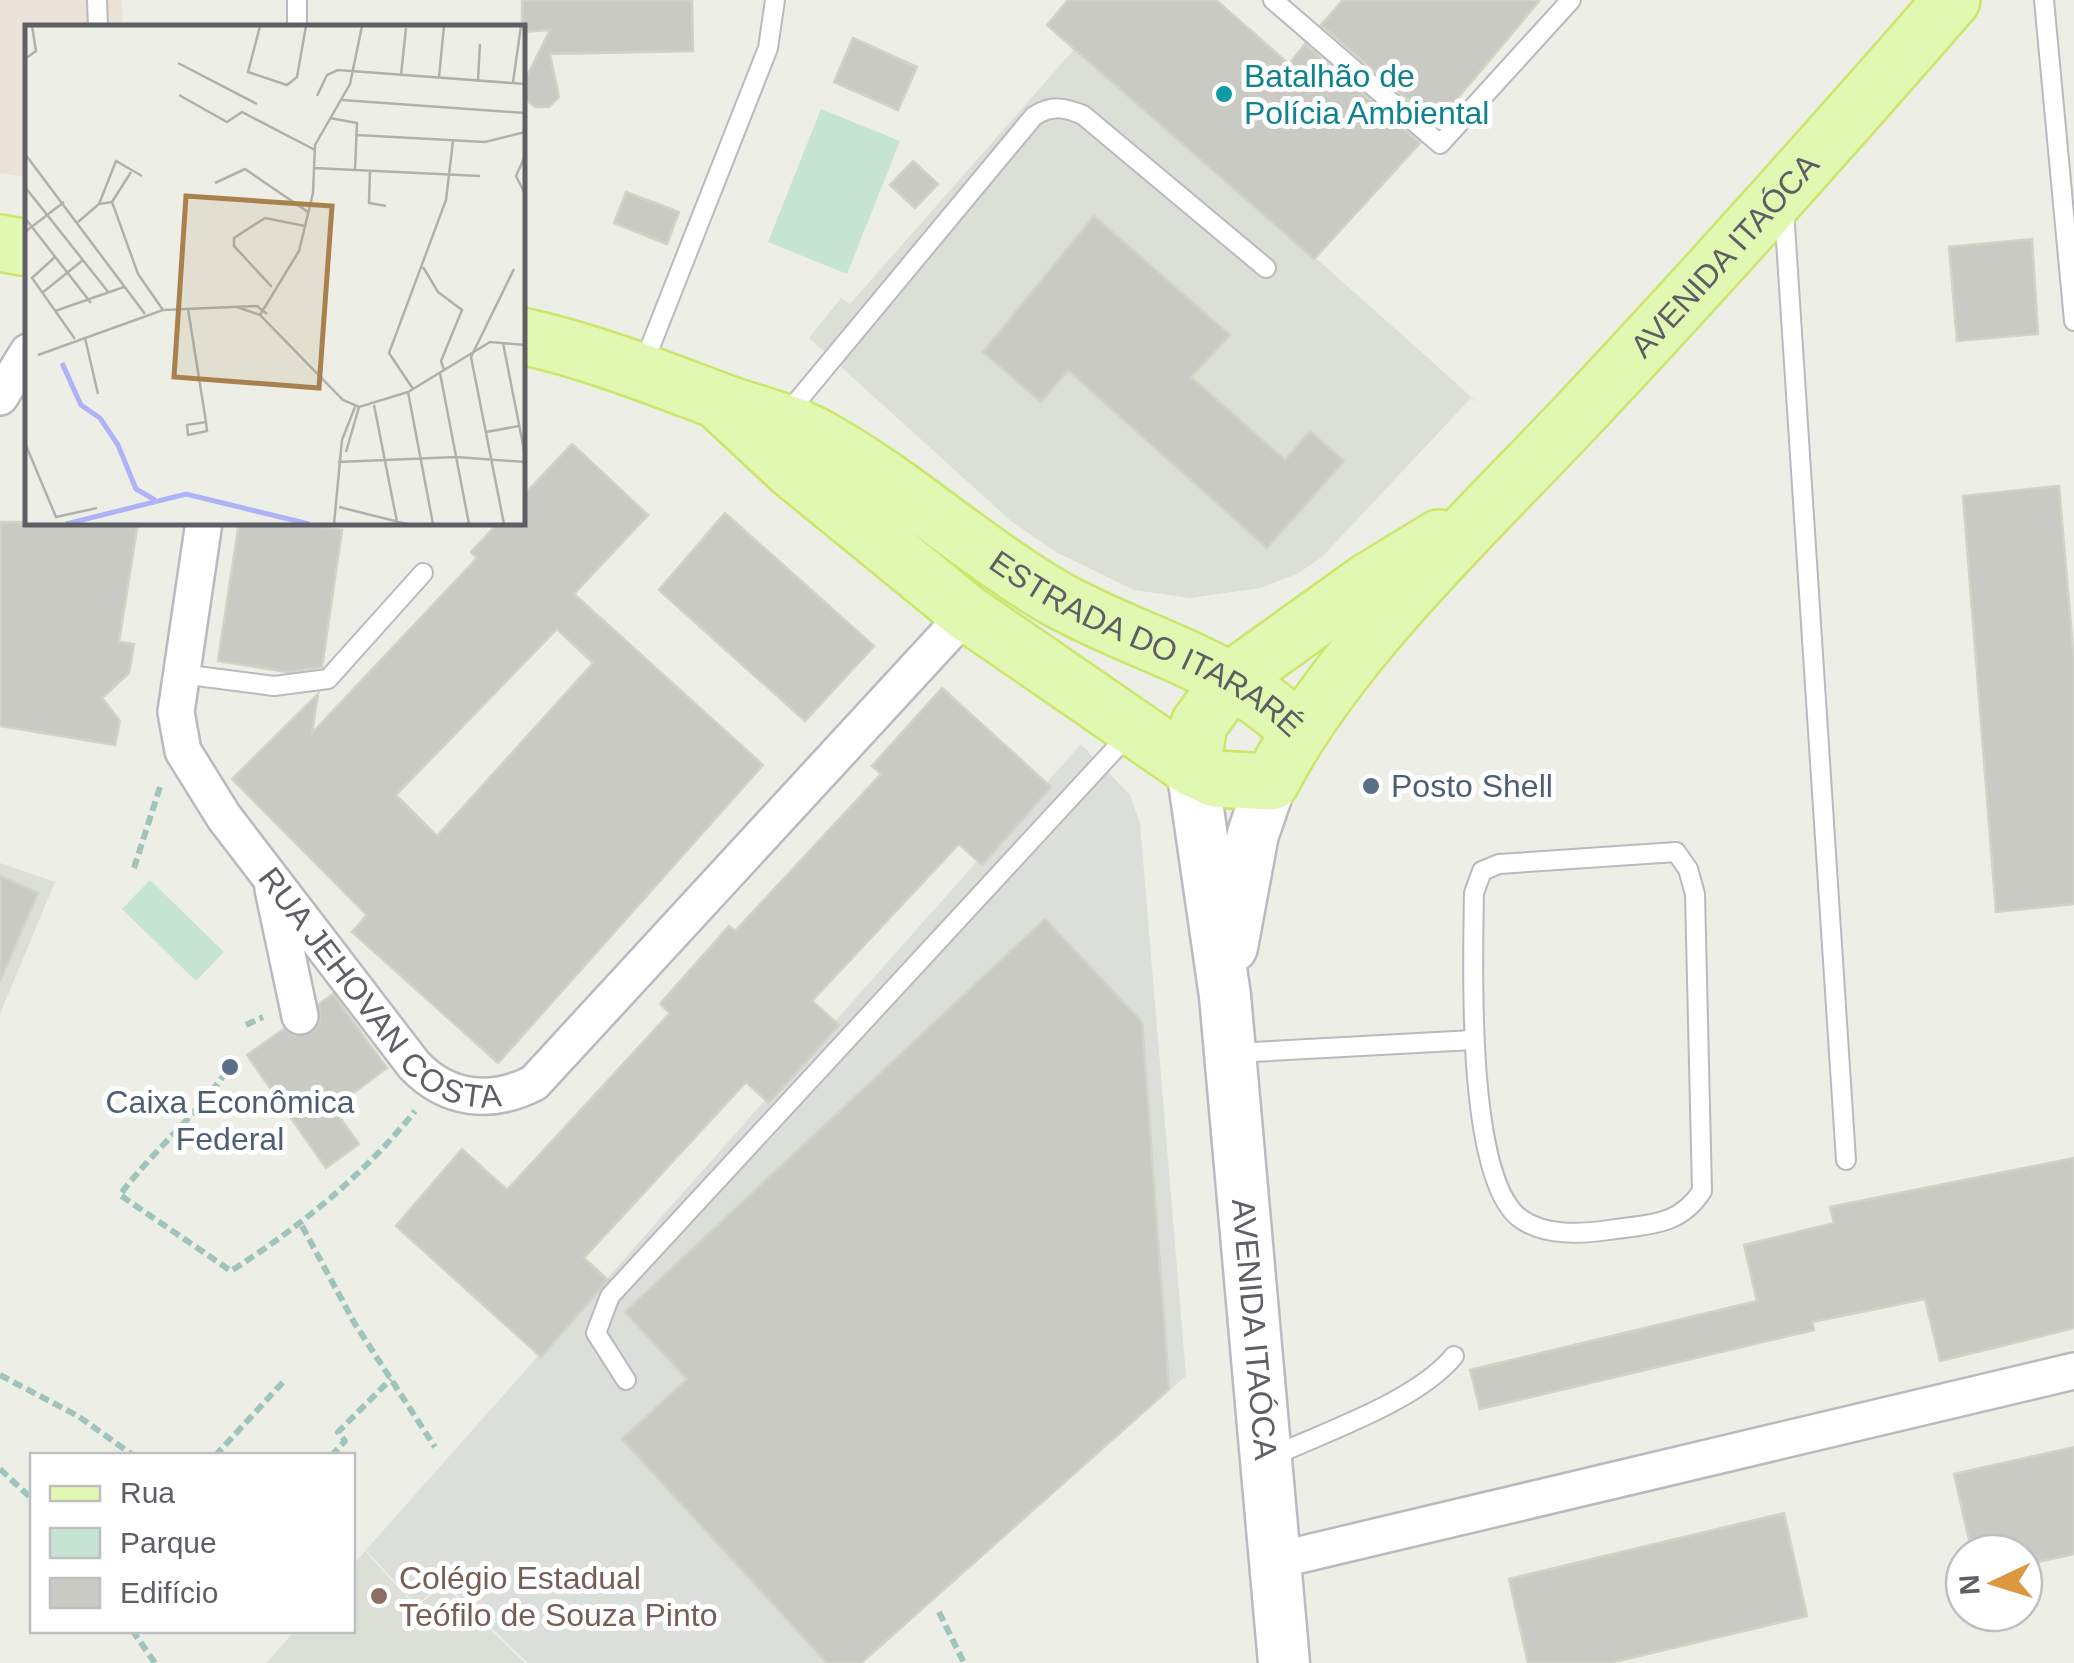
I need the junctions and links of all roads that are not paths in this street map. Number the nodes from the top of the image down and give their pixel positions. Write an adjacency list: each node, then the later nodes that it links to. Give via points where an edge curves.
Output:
1 (775, 0): 13 (lane, via 768,48)
2 (1273, 0): 3 (lane, via 1440,144)
3 (1571, 0)
4 (1952, 0): 6 (main road, AVENIDA ITAÓCA)
5 (2044, 0): 10 (lane)
6 (1783, 194): 16 (main road, AVENIDA ITAÓCA); 31 (lane)
7 (0, 242): 8 (main road)
8 (25, 247)
9 (1266, 268): 15 (lane, via 1083,114 1046,108)
10 (2074, 321)
11 (525, 337): 13 (main road, ESTRADA DO ITARARÉ)
12 (25, 357): 14 (street)
13 (641, 370): 15 (main road, ESTRADA DO ITARARÉ, via 717,400)
14 (0, 398)
15 (773, 432): 19 (main road, ESTRADA DO ITARARÉ); 21 (main road, ESTRADA DO ITARARÉ, via 862,463 1054,597)
16 (1493, 506): 21 (main road, AVENIDA ITAÓCA, via 1367,582); 23 (main road, AVENIDA ITAÓCA, via 1365,646)
17 (204, 525): 20 (street, RUA JEHOVAN COSTA)
18 (423, 572): 20 (lane, via 328,679 274,686)
19 (967, 613): 22 (main road, ESTRADA DO ITARARÉ); 26 (street, RUA JEHOVAN COSTA, via 534,1083 487,1097 434,1086)
20 (181, 674): 26 (street, RUA JEHOVAN COSTA, via 178,728 192,770)
21 (1232, 679): 23 (main road, ESTRADA DO ITARARÉ, via 1267,700); 24 (main road, AVENIDA ITAÓCA, via 1198,724)
22 (1137, 726): 24 (main road, ESTRADA DO ITARARÉ); 34 (lane, via 610,1296 596,1333)
23 (1299, 732): 25 (main road, ESTRADA DO ITARARÉ)
24 (1192, 768): 25 (main road, ESTRADA DO ITARARÉ, via 1215,779); 27 (main road, AVENIDA ITAÓCA)
25 (1271, 782): 27 (main road, AVENIDA ITAÓCA, via 1253,834)
26 (270, 878): 28 (street)
27 (1224, 996): 30 (main road, AVENIDA ITAÓCA)
28 (300, 1016)
29 (1473, 1040): 29 (lane, via 1474,893 1482,871 1500,864 1676,852 1695,894 1702,1191 1690,1210 1664,1222 1595,1232 1549,1232 1518,1218 1500,1186 1483,1124); 30 (lane)
30 (1229, 1054): 35 (main road, AVENIDA ITAÓCA)
31 (1846, 1160)
32 (1454, 1356): 35 (lane, via 1440,1372 1391,1400)
33 (2074, 1371): 36 (street)
34 (626, 1380)
35 (1264, 1461): 36 (main road, AVENIDA ITAÓCA)
36 (1274, 1561): 37 (main road, AVENIDA ITAÓCA)
37 (1284, 1663)

